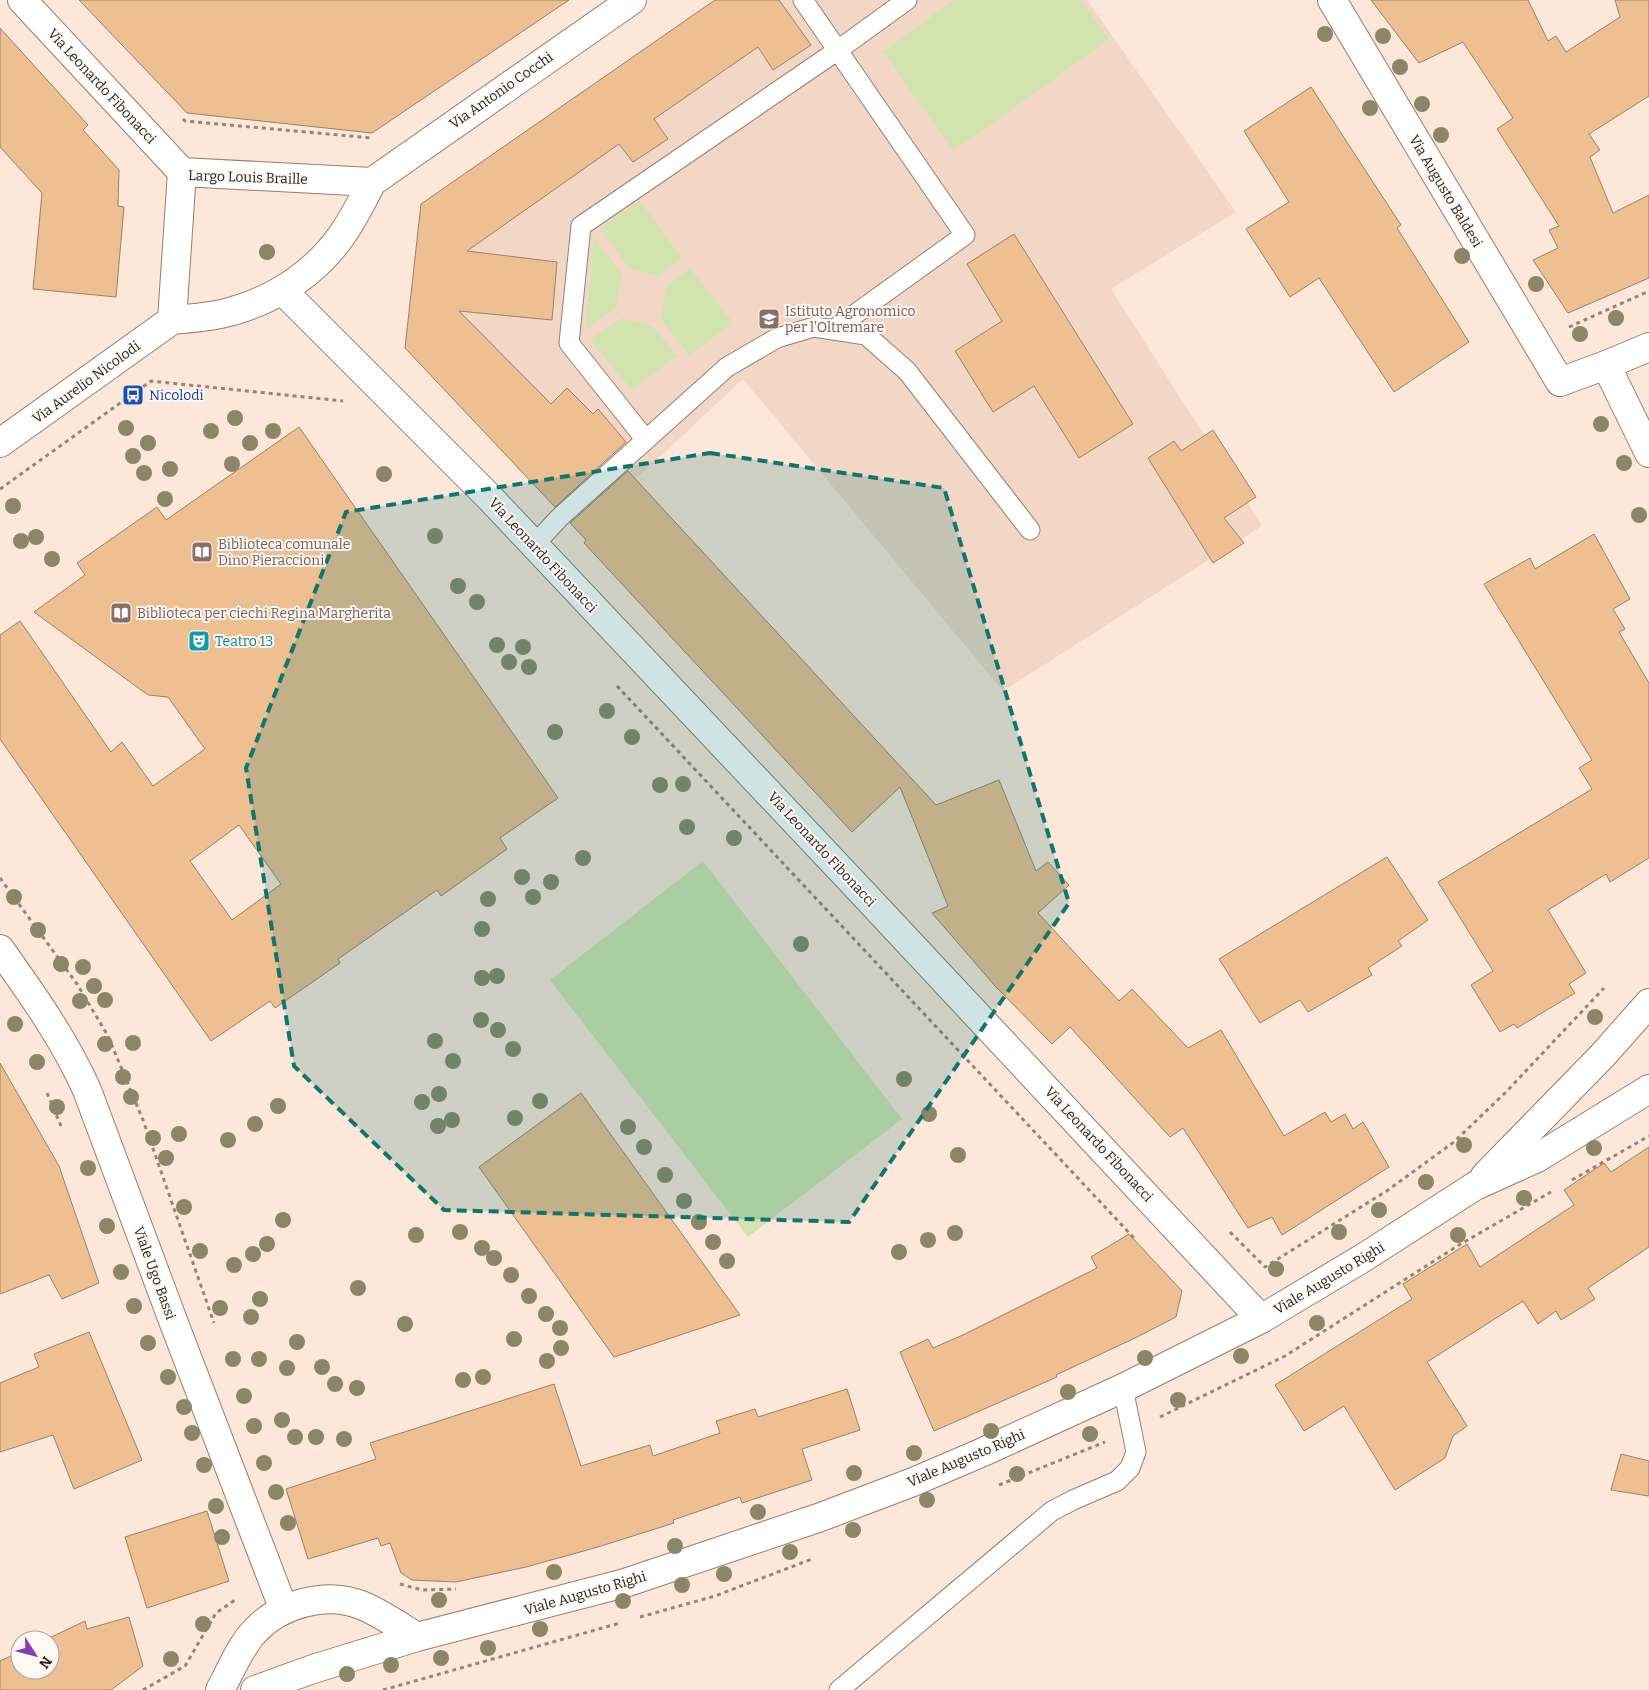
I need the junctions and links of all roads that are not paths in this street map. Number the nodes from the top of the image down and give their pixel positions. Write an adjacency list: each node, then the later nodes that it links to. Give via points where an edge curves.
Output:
1 (22, 0): 7 (street, Via Leonardo Fibonacci)
2 (632, 0): 8 (street, Via Antonio Cocchi)
3 (802, 0): 6 (lane)
4 (907, 0): 6 (lane)
5 (1332, 0): 13 (street, Via Augusto Baldesi, via 1560,382)
6 (838, 50): 11 (lane, via 965,235); 14 (lane, via 581,226 569,343)
7 (182, 172): 8 (street, Largo Louis Braille); 10 (street, Largo Louis Braille)
8 (372, 182): 9 (street, via 344,233 330,251)
9 (283, 291): 10 (street, via 234,311); 18 (street, Via Leonardo Fibonacci)
10 (172, 320): 15 (street, Via Aurelio Nicolodi)
11 (832, 330): 14 (lane, via 814,327 777,338 727,367); 17 (lane, via 866,335 907,371)
12 (1649, 347): 13 (street)
13 (1606, 365): 16 (street)
14 (646, 440): 18 (lane, via 560,517)
15 (0, 443)
16 (1649, 453)
17 (1030, 530)
18 (534, 545): 23 (street, Via Leonardo Fibonacci)
19 (0, 949): 25 (street, Viale Ugo Bassi, via 60,1037 87,1090)
20 (1649, 1003): 22 (street, Viale Augusto Righi)
21 (1649, 1089): 22 (street, Viale Augusto Righi, via 1537,1158)
22 (1475, 1186): 23 (street, Viale Augusto Righi)
23 (1261, 1319): 24 (street, Viale Augusto Righi)
24 (1123, 1388): 26 (street, Viale Augusto Righi, via 922,1478 736,1547 600,1591); 29 (lane, via 1136,1452 1130,1468 1117,1481 1052,1511)
25 (284, 1610): 26 (street, via 313,1601 345,1600 376,1613); 28 (street, via 254,1632)
26 (417, 1637): 27 (street, Viale Augusto Righi)
27 (261, 1689)
28 (220, 1690)
29 (839, 1690)

